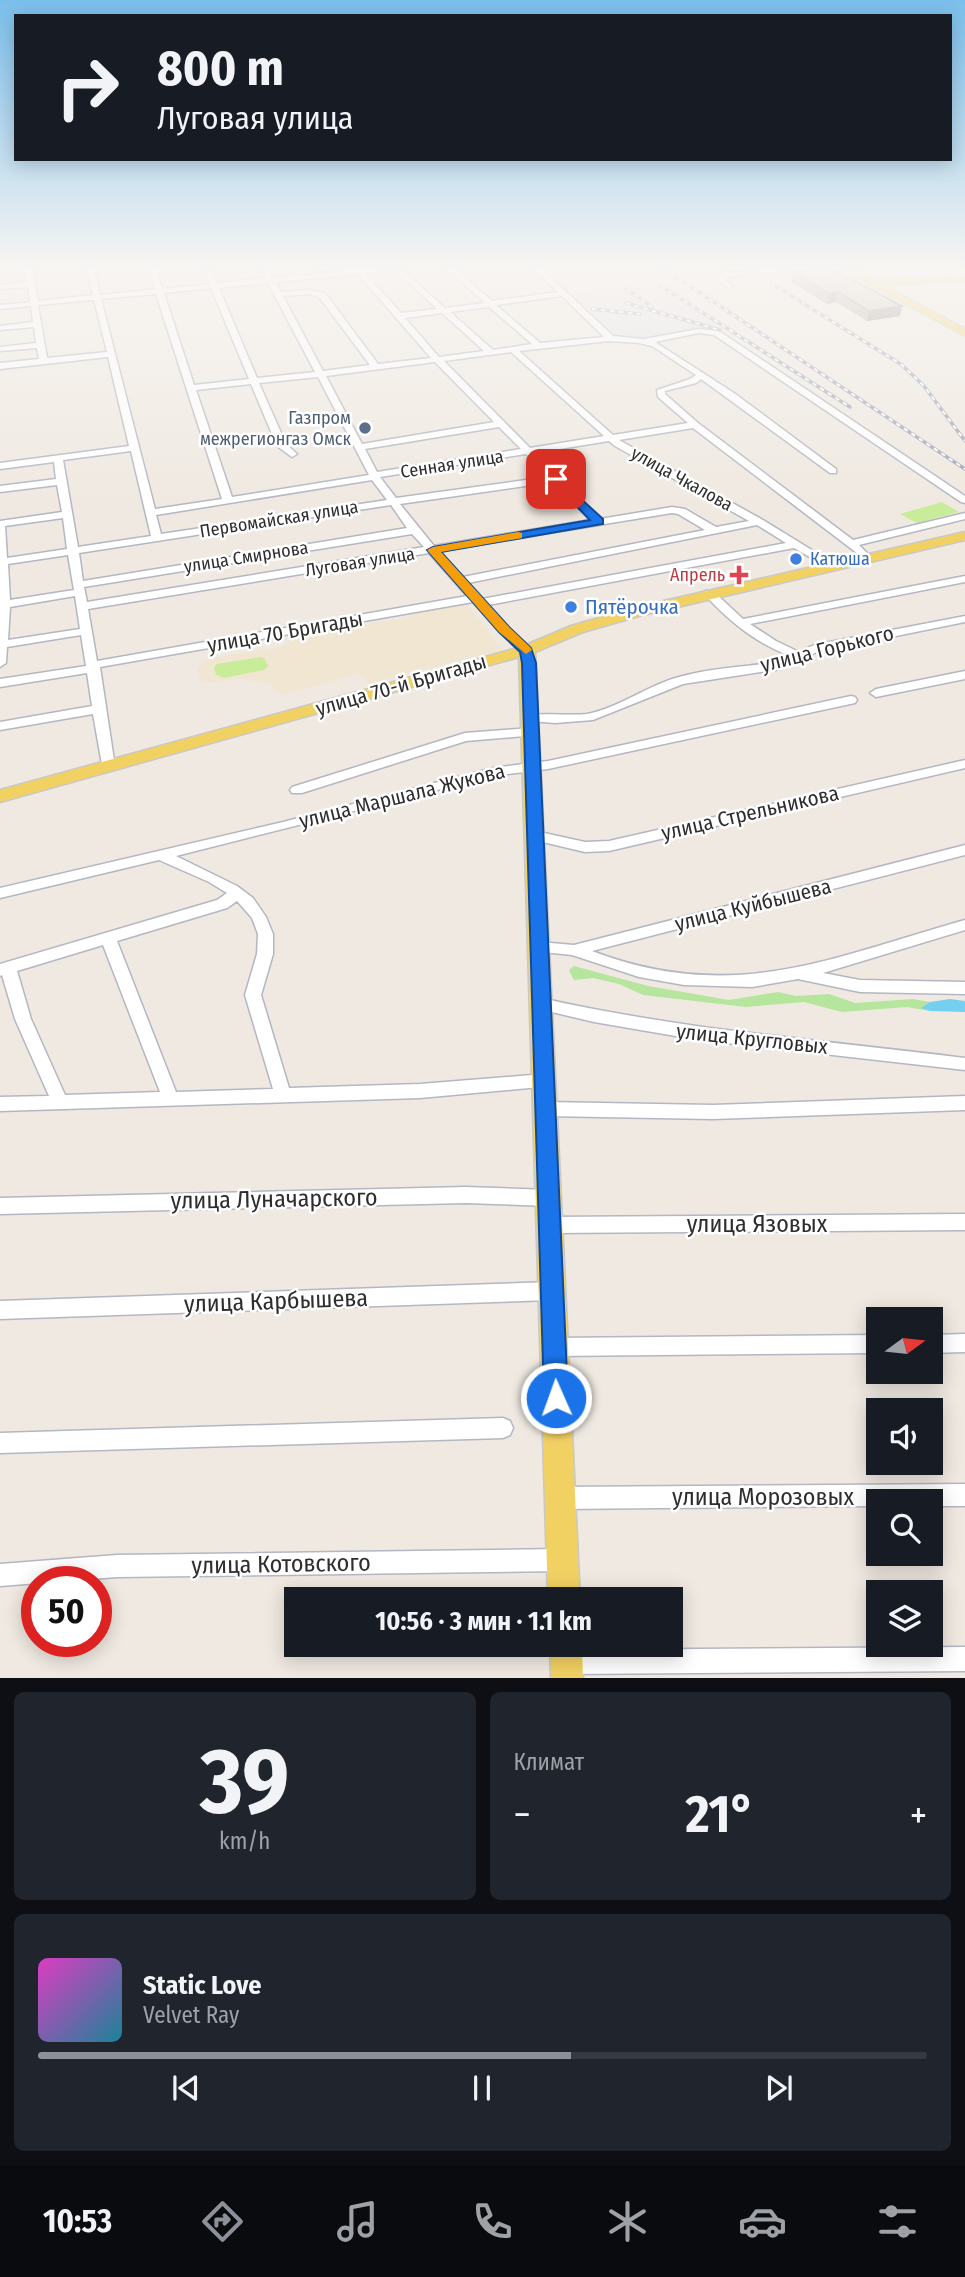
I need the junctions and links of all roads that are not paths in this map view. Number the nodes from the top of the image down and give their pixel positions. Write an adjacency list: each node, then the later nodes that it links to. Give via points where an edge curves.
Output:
1 (40, 347): 16 (street)
2 (109, 347): 14 (street)
3 (178, 347): 22 (street)
4 (241, 347): 21 (street)
5 (307, 347): 19 (street)
6 (361, 347): 18 (street)
7 (427, 347): 15 (street)
8 (485, 347): 13 (street)
9 (531, 347): 12 (street)
10 (660, 347): 20 (street)
11 (737, 347): 37 (street)
12 (513, 350): 13 (street); 25 (street, улица Чкалова)
13 (490, 352): 15 (street)
14 (111, 354): 16 (street); 27 (street)
15 (437, 359): 18 (street); 23 (street)
16 (43, 361): 17 (street)
17 (0, 366)
18 (376, 367): 19 (street)
19 (321, 373): 21 (street); 26 (street)
20 (701, 375): 24 (street, via 660,393); 32 (street)
21 (256, 381): 22 (street); 29 (street, via 282,446)
22 (191, 388): 38 (street)
23 (501, 424): 26 (street); 28 (street)
24 (695, 425): 25 (street, Сенная улица); 51 (street)
25 (614, 439): 28 (street, Сенная улица); 44 (street, улица Чкалова)
26 (359, 447): 33 (street)
27 (133, 448): 30 (street); 40 (street)
28 (528, 452): 33 (street, Сенная улица); 34 (street)
29 (292, 454)
30 (58, 458): 31 (street); 35 (street)
31 (0, 466)
32 (833, 471)
33 (374, 476): 38 (street, Сенная улица); 39 (street)
34 (556, 479): 39 (street, Первомайская улица); 43 (street)
35 (62, 481): 36 (street); 41 (street)
36 (0, 489)
37 (965, 500)
38 (228, 501): 40 (street, Сенная улица)
39 (391, 502): 46 (street); 49 (street, Первомайская улица)
40 (151, 513): 49 (street)
41 (67, 514): 45 (street); 53 (street)
42 (965, 516): 51 (street)
43 (598, 522): 47 (street, Луговая улица, via 676,510); 52 (street, Луговая улица)
44 (759, 522): 47 (street); 50 (street, улица Чкалова)
45 (0, 525): 55 (street)
46 (414, 530): 52 (street); 59 (street, улица Смирнова)
47 (715, 531): 58 (street)
48 (965, 536): 54 (main road, улица 70-й Бригады)
49 (157, 538): 53 (street, Первомайская улица)
50 (797, 544): 56 (street, улица Чкалова); 61 (street, улица 70 Бригады)
51 (852, 544): 54 (street)
52 (433, 550): 58 (street); 63 (street, Луговая улица)
53 (74, 551): 55 (street, Первомайская улица); 59 (street)
54 (866, 557): 56 (main road, улица 70-й Бригады)
55 (3, 562): 62 (street)
56 (831, 565): 60 (main road, улица 70-й Бригады)
57 (965, 579): 65 (street)
58 (461, 582): 61 (street)
59 (80, 588): 62 (street, улица Смирнова); 63 (street)
60 (709, 593): 65 (street); 68 (main road, улица 70-й Бригады, via 578,629)
61 (478, 601): 68 (street); 71 (street, улица 70 Бригады)
62 (5, 604): 67 (street)
63 (83, 607): 66 (street)
64 (965, 619): 69 (street, улица Горького)
65 (739, 622): 69 (street)
66 (88, 631): 67 (street); 71 (street)
67 (2, 644): 70 (street)
68 (527, 650): 77 (main road); 81 (main road, улица 70-й Бригады)
69 (797, 655): 77 (street, улица Горького, via 785,664 680,681 604,715)
70 (0, 663)
71 (94, 667): 73 (street, улица 70 Бригады); 76 (street)
72 (965, 675): 74 (street)
73 (0, 683)
74 (876, 693)
75 (851, 700): 80 (street, улица Маршала Жукова)
76 (99, 709): 78 (street); 81 (street)
77 (531, 724): 80 (main road); 82 (street, улица Горького, via 465,737)
78 (0, 726)
79 (965, 764): 84 (street, улица Стрельникова, via 609,846 585,847)
80 (532, 766): 84 (main road); 86 (street, улица Маршала Жукова)
81 (108, 767): 83 (main road, улица 70-й Бригады)
82 (297, 790)
83 (0, 796)
84 (535, 836): 91 (main road)
85 (965, 850): 92 (street, улица Куйбышева)
86 (160, 855): 87 (street, улица Маршала Жукова); 88 (street)
87 (0, 893)
88 (237, 894): 90 (street, via 222,904); 99 (street, via 254,910 265,936 265,955 253,995)
89 (965, 925): 94 (street)
90 (108, 937): 93 (street); 100 (street)
91 (539, 947): 92 (street, улица Куйбышева); 96 (main road)
92 (574, 950): 94 (street, via 621,967 693,980 752,981)
93 (4, 969): 101 (street)
94 (795, 974): 95 (street, via 860,986)
95 (965, 988)
96 (541, 1004): 97 (street, улица Кругловых, via 677,1032); 98 (main road)
97 (965, 1063)
98 (544, 1080): 99 (street, via 420,1091); 104 (main road)
99 (282, 1095): 100 (street)
100 (170, 1097): 101 (street)
101 (59, 1100): 103 (street)
102 (965, 1103): 104 (street, via 713,1112)
103 (0, 1104)
104 (545, 1109): 105 (main road)
105 (549, 1198): 106 (street, улица Луначарского, via 466,1195); 108 (main road)
106 (0, 1206)
107 (965, 1222): 108 (street, улица Язовых)
108 (550, 1225): 109 (main road)
109 (552, 1291): 110 (street, улица Карбышева); 114 (main road)
110 (0, 1310)
111 (965, 1343): 113 (street)
112 (866, 1344): 114 (street)
113 (943, 1344)
114 (554, 1348): 118 (main road)
115 (503, 1428): 116 (street)
116 (0, 1443)
117 (965, 1495): 118 (street, улица Морозовых)
118 (560, 1498): 119 (main road)
119 (562, 1560): 120 (street, улица Котовского, via 117,1566); 121 (main road)
120 (0, 1575)
121 (563, 1587)
122 (965, 1659): 123 (street)
123 (566, 1662)

